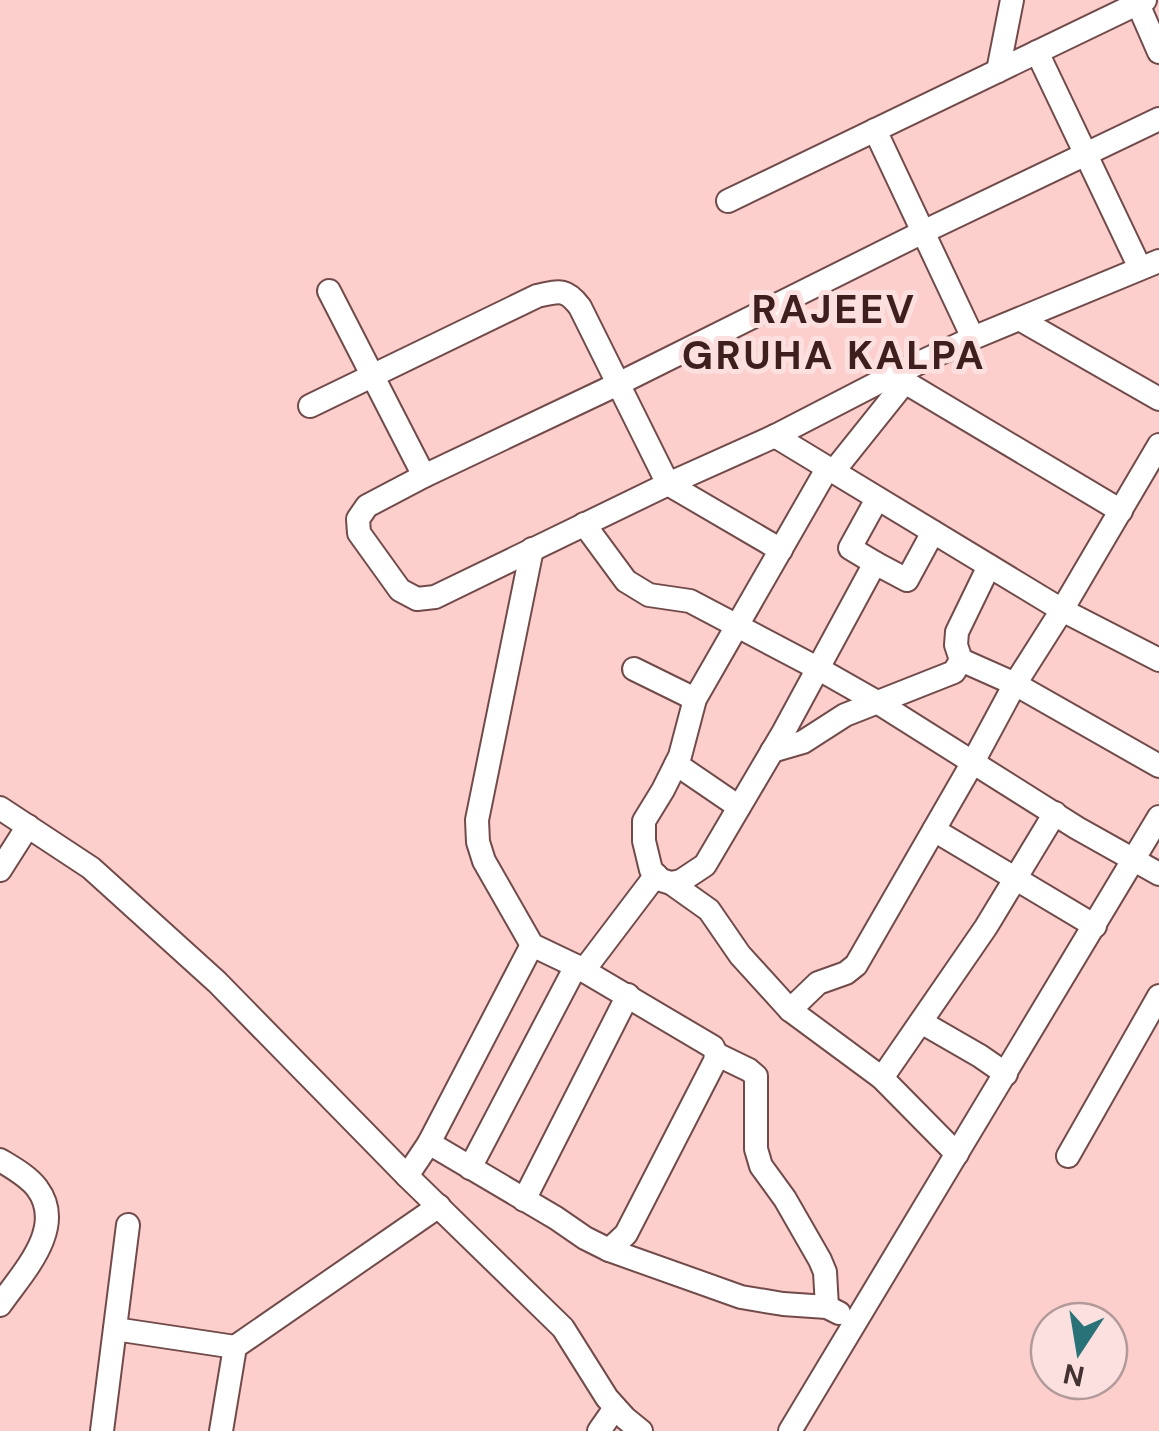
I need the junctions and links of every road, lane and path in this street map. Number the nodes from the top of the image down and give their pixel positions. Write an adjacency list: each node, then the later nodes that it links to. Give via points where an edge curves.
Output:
1 (1012, 0): 5 (street)
2 (1142, 2): 3 (street); 4 (street)
3 (1037, 52): 5 (street); 8 (street)
4 (1159, 52)
5 (998, 71): 7 (street)
6 (1159, 119): 8 (street)
7 (875, 130): 9 (street); 10 (street)
8 (1085, 154): 10 (street); 11 (street)
9 (728, 201)
10 (923, 232): 14 (street); 17 (street)
11 (1150, 265): 13 (street)
12 (329, 290): 15 (street)
13 (1021, 320): 14 (street); 18 (street)
14 (973, 338): 16 (street)
15 (374, 376): 17 (street, via 558,291 580,307); 19 (street); 23 (street)
16 (899, 379): 20 (street); 22 (street); 26 (street)
17 (618, 384): 23 (street); 24 (street)
18 (1159, 398)
19 (310, 406)
20 (775, 436): 22 (street); 24 (street)
21 (1159, 444): 26 (street)
22 (830, 471): 25 (street); 30 (street)
23 (424, 476): 33 (street, via 367,506 358,519 360,533 400,590 417,600 435,597)
24 (668, 484): 27 (street); 30 (street)
25 (877, 498): 28 (street); 31 (street, via 850,548)
26 (1121, 510): 35 (street)
27 (584, 524): 29 (street); 36 (street, via 626,582 649,595 690,601)
28 (933, 532): 31 (street, via 908,580); 32 (street)
29 (532, 549): 33 (street); 34 (street)
30 (781, 550): 36 (street)
31 (874, 564): 41 (street)
32 (989, 566): 35 (street); 39 (street, via 957,632)
33 (491, 569): 34 (street)
34 (522, 605): 61 (street, via 476,820 484,861)
35 (1062, 610): 38 (street); 42 (street)
36 (736, 627): 41 (street); 43 (street)
37 (1159, 631): 38 (street)
38 (1152, 656)
39 (961, 660): 42 (street); 44 (street, via 954,672)
40 (634, 669): 43 (street)
41 (819, 669): 44 (street); 45 (street)
42 (1015, 684): 46 (street); 48 (street)
43 (695, 699): 47 (street)
44 (877, 702): 45 (street); 46 (street)
45 (772, 751): 50 (street)
46 (974, 762): 51 (street); 54 (street)
47 (676, 764): 50 (street); 59 (street, via 644,821 651,870)
48 (1159, 766)
49 (0, 808): 53 (street)
50 (739, 808): 59 (street, via 705,865 681,880)
51 (1055, 813): 55 (street); 58 (street)
52 (1159, 816): 55 (street)
53 (28, 826): 56 (street); 75 (street, via 91,868 217,982)
54 (934, 830): 58 (street); 65 (street, via 856,965 818,983)
55 (1134, 861): 57 (street); 60 (street)
56 (0, 870)
57 (1159, 874)
58 (1016, 878): 60 (street); 66 (street)
59 (664, 879): 62 (street); 65 (street, via 709,910)
60 (1095, 926): 68 (street)
61 (532, 944): 62 (street); 70 (street)
62 (580, 968): 63 (street); 74 (street)
63 (628, 996): 67 (street); 76 (street)
64 (1159, 996): 72 (street)
65 (790, 1010): 69 (street)
66 (921, 1022): 68 (street); 69 (street)
67 (716, 1054): 79 (street, via 626,1234); 81 (street, via 756,1076 761,1166 820,1260)
68 (1006, 1074): 71 (street)
69 (882, 1078): 71 (street)
70 (429, 1143): 74 (street); 75 (street)
71 (957, 1154): 82 (street)
72 (1068, 1156)
73 (0, 1160): 80 (street, via 36,1186 48,1221 42,1244)
74 (470, 1168): 76 (street)
75 (407, 1176): 77 (street)
76 (524, 1200): 79 (street)
77 (439, 1206): 84 (street); 85 (street, via 563,1328)
78 (128, 1225): 83 (street)
79 (609, 1250): 81 (street, via 740,1297)
80 (0, 1305)
81 (826, 1307): 82 (street)
82 (856, 1322): 90 (street)
83 (115, 1328): 84 (street); 86 (street)
84 (235, 1347): 87 (street)
85 (615, 1408): 88 (street); 89 (street)
86 (102, 1431)
87 (221, 1431)
88 (599, 1431)
89 (641, 1431)
90 (790, 1431)

